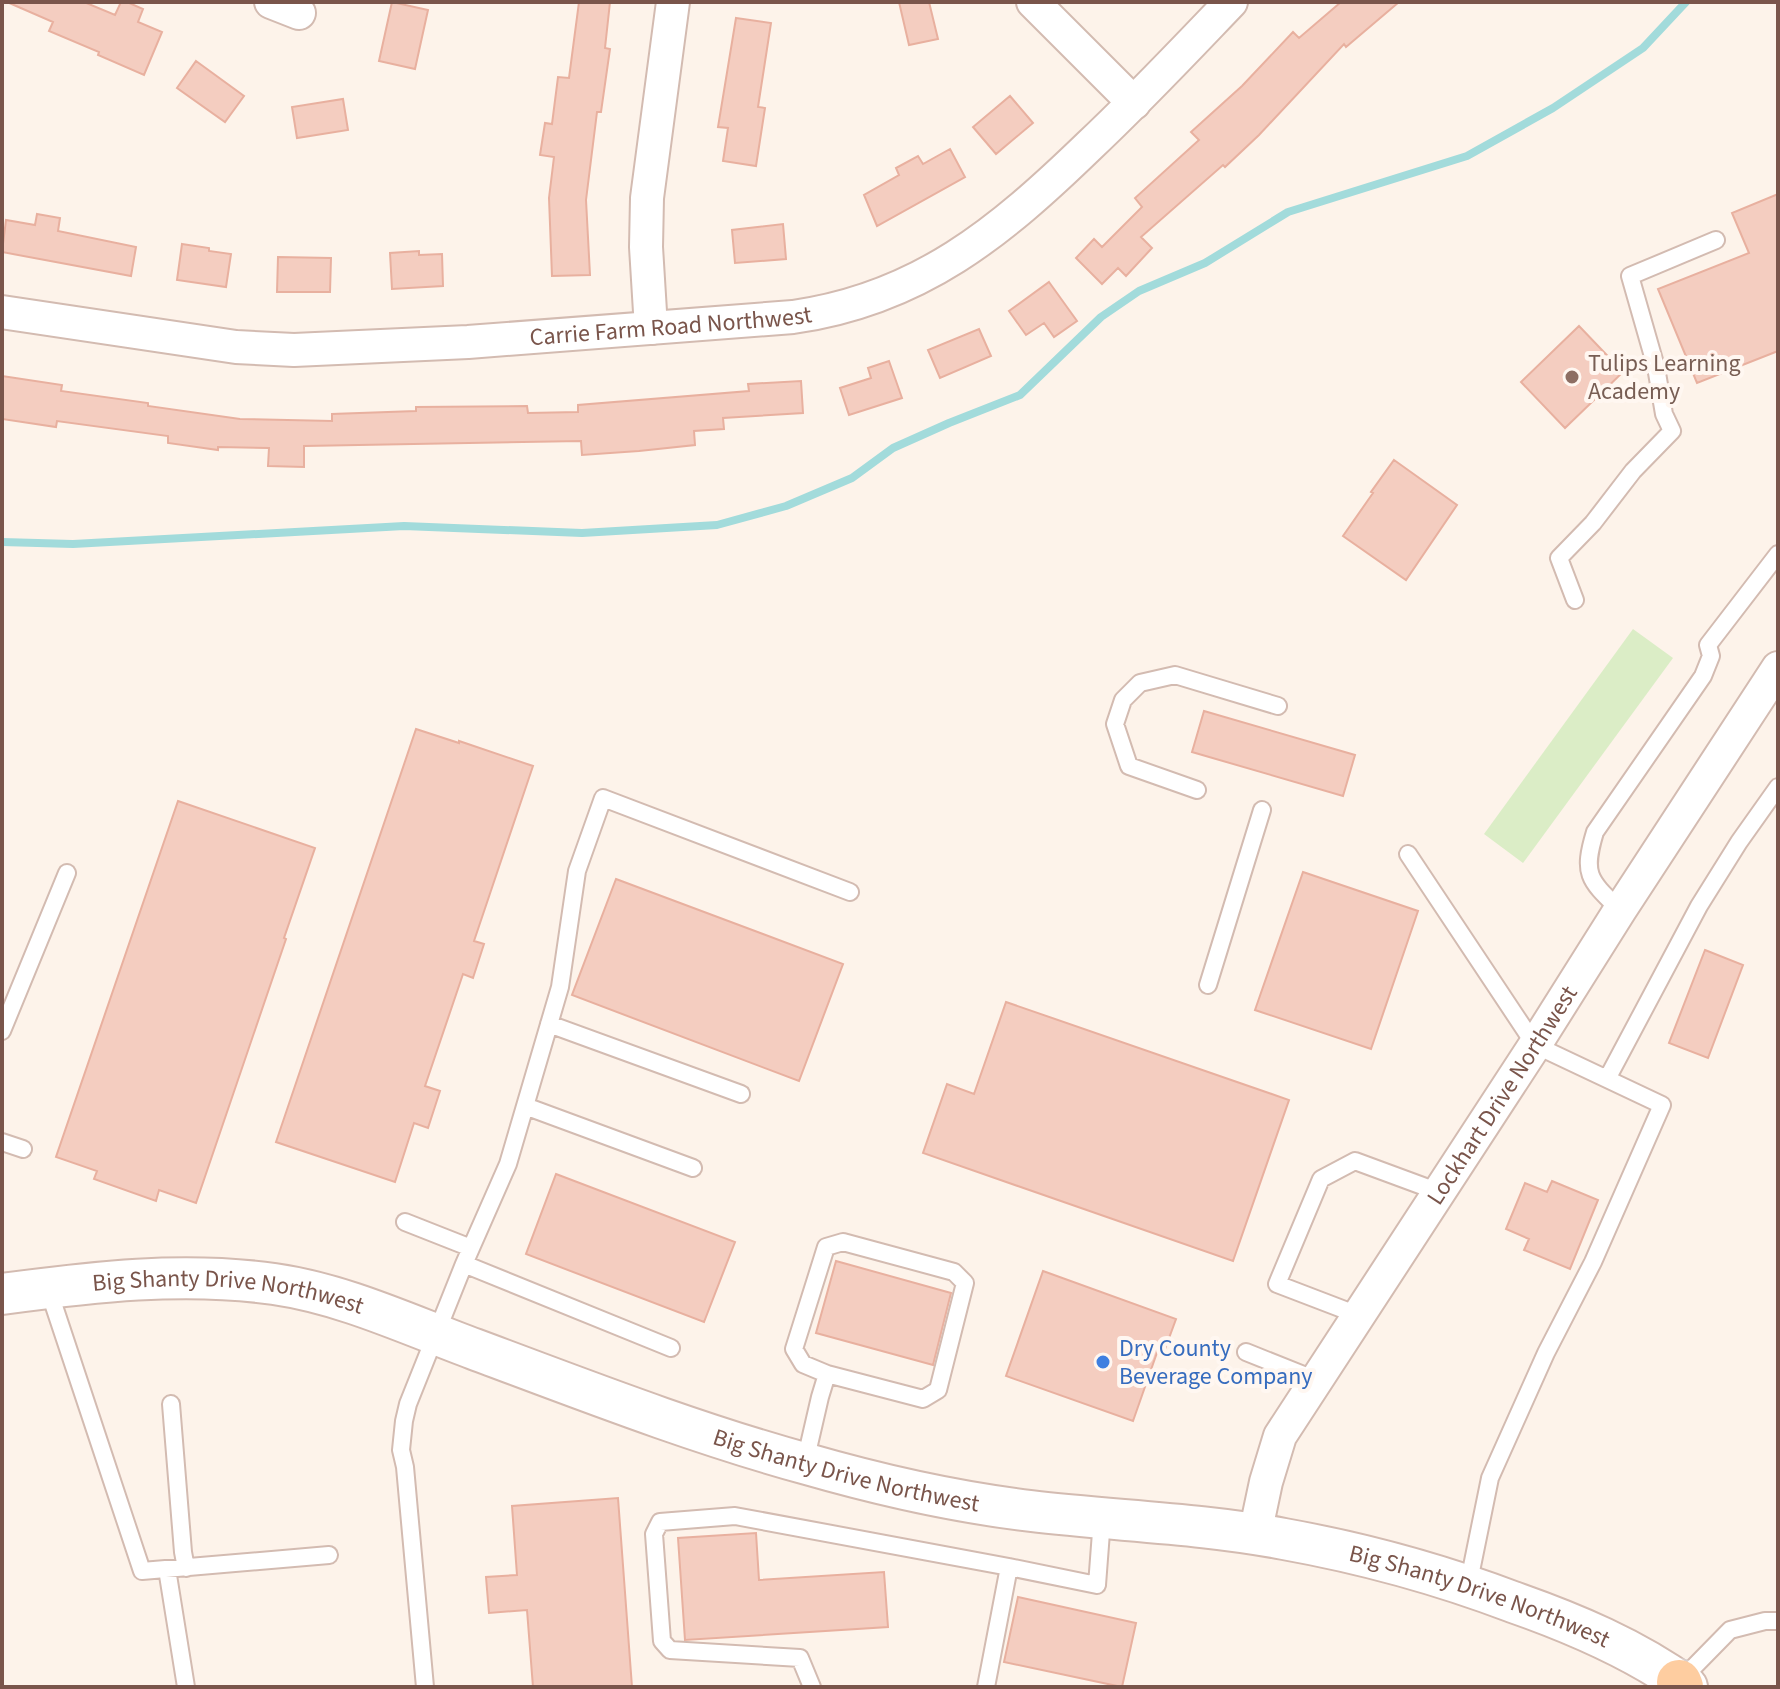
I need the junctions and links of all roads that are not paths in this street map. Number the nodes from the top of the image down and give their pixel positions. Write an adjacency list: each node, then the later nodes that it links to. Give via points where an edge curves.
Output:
1 (673, 2): 7 (street, via 647,198)
2 (1033, 2): 4 (street)
3 (1231, 2): 4 (street, Carrie Farm Road Northwest)
4 (1134, 103): 7 (street, Carrie Farm Road Northwest, via 1026,206 919,279 810,315)
5 (1716, 240): 9 (lane, via 1630,276 1672,431 1559,558)
6 (2, 312): 7 (street, Carrie Farm Road Northwest, via 280,350)
7 (651, 328)
8 (1778, 554): 18 (lane, via 1708,645 1711,656 1703,676 1595,832 1589,874)
9 (1575, 600)
10 (1778, 668): 18 (street, Lockhart Drive Northwest)
11 (1278, 706): 13 (lane, via 1175,675 1140,683 1123,700 1115,724 1129,766)
12 (1778, 787): 23 (lane, via 1699,906)
13 (1197, 790)
14 (1262, 810): 19 (lane)
15 (1408, 854): 22 (lane)
16 (67, 873): 21 (lane)
17 (850, 892): 20 (lane, via 603,798 577,871 560,987)
18 (1620, 910): 22 (street, Lockhart Drive Northwest)
19 (1208, 985)
20 (549, 1024): 24 (lane); 25 (lane)
21 (2, 1031)
22 (1535, 1045): 23 (lane); 29 (street, Lockhart Drive Northwest)
23 (1607, 1079): 48 (lane, via 1662,1105 1490,1478)
24 (741, 1094)
25 (525, 1106): 28 (lane); 31 (lane, via 508,1164)
26 (2, 1142): 27 (lane)
27 (23, 1149)
28 (693, 1168)
29 (1439, 1192): 34 (street, Lockhart Drive Northwest); 34 (lane, via 1355,1161 1321,1179 1277,1284)
30 (405, 1222): 31 (lane)
31 (467, 1256): 35 (lane); 36 (lane)
32 (48, 1288): 33 (street, Big Shanty Drive Northwest); 35 (street, Big Shanty Drive Northwest, via 200,1278 275,1285 343,1300); 47 (lane, via 142,1571)
33 (2, 1294)
34 (1358, 1315): 39 (street, Lockhart Drive Northwest)
35 (435, 1334): 41 (street, Big Shanty Drive Northwest, via 693,1430); 52 (lane, via 408,1404 401,1450)
36 (671, 1348)
37 (1246, 1352): 39 (lane)
38 (827, 1374): 38 (lane, via 923,1399 938,1390 965,1283 954,1272 843,1242 826,1247 794,1349 803,1364); 41 (lane)
39 (1316, 1380): 43 (street, Lockhart Drive Northwest, via 1280,1436)
40 (171, 1404): 46 (lane)
41 (805, 1464): 42 (street, Big Shanty Drive Northwest, via 962,1501)
42 (1102, 1517): 43 (street, Big Shanty Drive Northwest); 45 (lane, via 1097,1585)
43 (1255, 1534): 48 (street, Big Shanty Drive Northwest, via 1347,1552)
44 (329, 1555): 46 (lane)
45 (1009, 1567): 53 (lane, via 735,1516 660,1522 654,1534 662,1641 670,1650 800,1658); 54 (lane)
46 (186, 1568): 47 (lane)
47 (167, 1569): 51 (lane)
48 (1468, 1586): 50 (street, Big Shanty Drive Northwest, via 1580,1628)
49 (1778, 1621): 50 (lane, via 1730,1630)
50 (1682, 1685)
51 (186, 1687)
52 (425, 1687)
53 (812, 1687)
54 (986, 1687)

